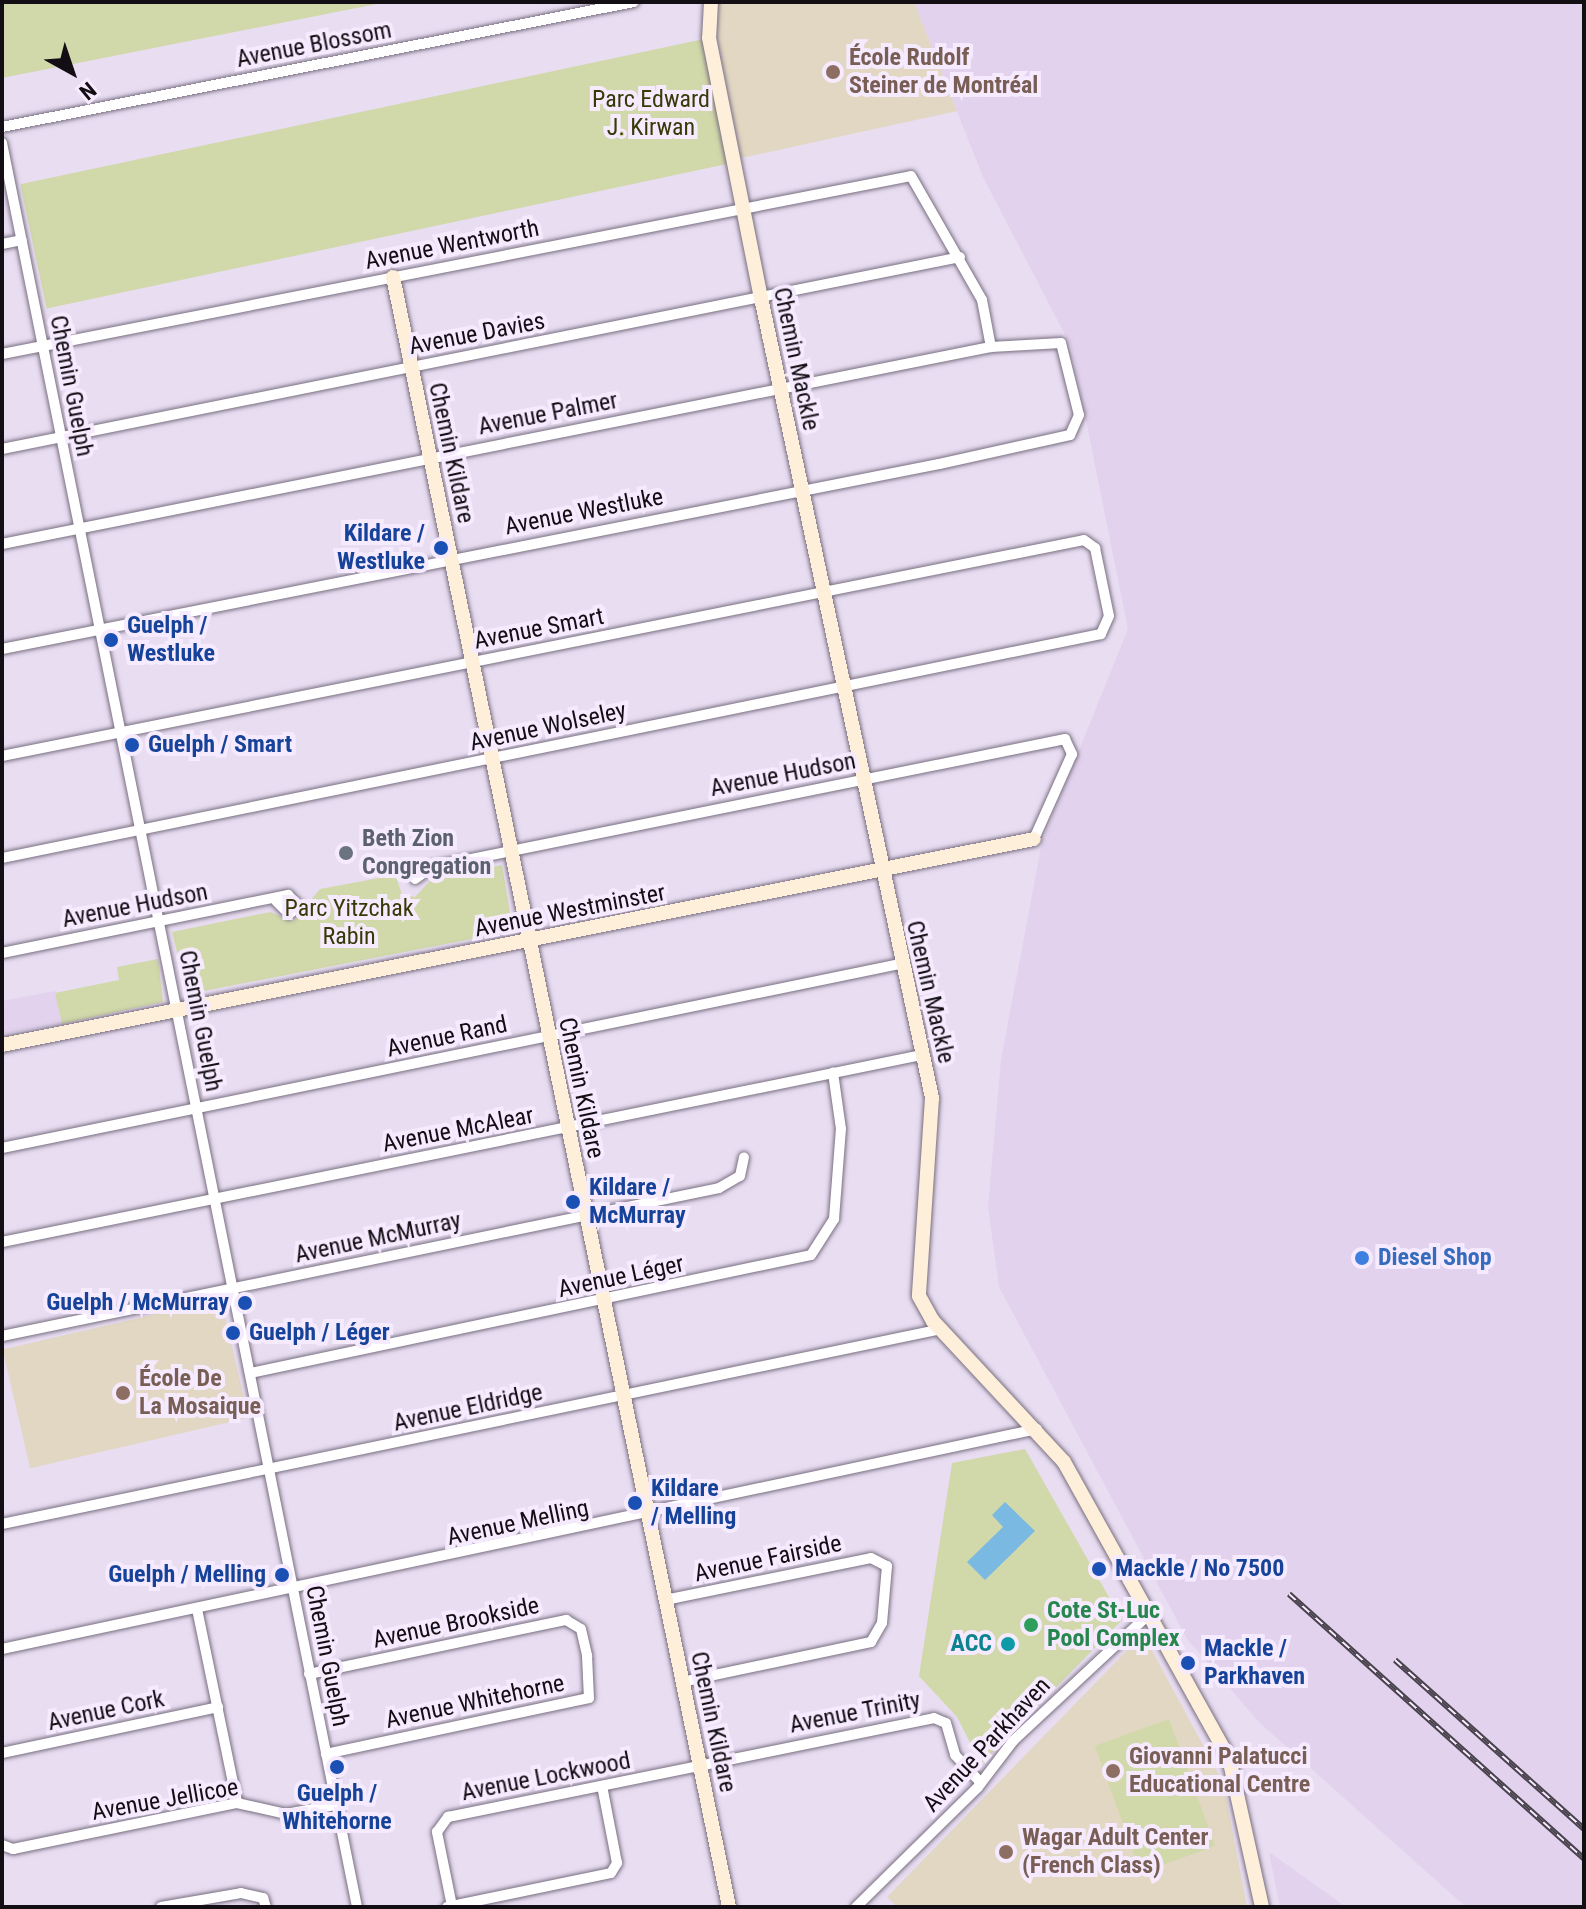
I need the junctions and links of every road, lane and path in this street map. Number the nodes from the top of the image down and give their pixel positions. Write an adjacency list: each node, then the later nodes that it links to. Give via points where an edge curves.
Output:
1 (634, 2): 3 (street, Avenue Blossom)
2 (711, 2): 5 (street, Chemin Mackle, via 709,38)
3 (2, 127)
4 (2, 143): 6 (street, Chemin Guelph)
5 (743, 207): 8 (street, Avenue Wentworth, via 911,176); 9 (street, Avenue Wentworth); 10 (street, Chemin Mackle)
6 (22, 240): 7 (street); 11 (street, Chemin Guelph)
7 (2, 244)
8 (960, 257): 10 (street, Avenue Davies); 12 (street, via 982,300)
9 (393, 277): 11 (street, Avenue Wentworth); 14 (street, Chemin Kildare)
10 (761, 298): 14 (street, Avenue Davies); 16 (street, Chemin Mackle)
11 (43, 346): 13 (street, Avenue Wentworth); 17 (street, Chemin Guelph)
12 (991, 347): 15 (street, Avenue Palmer, via 1061,343); 16 (street, Avenue Palmer)
13 (2, 354)
14 (411, 368): 17 (street, Avenue Davies); 19 (street, Chemin Kildare)
15 (1073, 382): 20 (street, Avenue Westluke, via 1080,425 1070,435)
16 (780, 388): 19 (street, Avenue Palmer); 20 (street, Chemin Mackle)
17 (62, 437): 18 (street, Avenue Davies); 21 (street, Chemin Guelph)
18 (2, 449)
19 (430, 458): 21 (street, Avenue Palmer); 23 (street, Chemin Kildare)
20 (801, 489): 23 (street, Avenue Westluke); 24 (street, Chemin Mackle)
21 (80, 528): 22 (street, Avenue Palmer); 25 (street, Chemin Guelph)
22 (2, 544)
23 (451, 559): 25 (street, Avenue Westluke); 28 (street, Chemin Kildare)
24 (821, 593): 26 (street, Avenue Smart, via 1084,540 1095,548 1109,616); 28 (street, Avenue Smart); 29 (street, Chemin Mackle)
25 (100, 629): 27 (street, Avenue Westluke); 30 (street, Chemin Guelph)
26 (1101, 634): 29 (street, Avenue Wolseley)
27 (2, 649)
28 (472, 663): 30 (street, Avenue Smart); 33 (street, Chemin Kildare)
29 (841, 688): 33 (street, Avenue Wolseley); 34 (street, Chemin Mackle)
30 (121, 732): 32 (street, Avenue Smart); 35 (street, Chemin Guelph)
31 (1063, 739): 34 (street, Avenue Hudson); 36 (street, Avenue Westminster, via 1072,754)
32 (2, 756)
33 (491, 759): 35 (street, Avenue Wolseley); 37 (street, Chemin Kildare)
34 (860, 779): 37 (street, Avenue Hudson); 39 (street, Chemin Mackle)
35 (141, 830): 38 (street, Avenue Wolseley); 42 (street, Chemin Guelph)
36 (1034, 839): 39 (street, Avenue Westminster)
37 (511, 850): 40 (street, Avenue Hudson, via 432,867); 43 (street, Chemin Kildare)
38 (2, 858)
39 (878, 871): 43 (street, Avenue Westminster); 45 (street, Chemin Mackle)
40 (415, 879)
41 (276, 901): 42 (street, Avenue Hudson)
42 (159, 922): 44 (street, Avenue Hudson); 46 (street, Chemin Guelph)
43 (529, 942): 46 (street, Avenue Westminster); 47 (street, Chemin Kildare)
44 (2, 953)
45 (900, 964): 47 (street, Avenue Rand); 49 (street, Chemin Mackle)
46 (177, 1013): 48 (street, Avenue Westminster); 51 (street, Chemin Guelph)
47 (548, 1037): 51 (street, Avenue Rand); 52 (street, Chemin Kildare)
48 (2, 1045)
49 (922, 1055): 50 (street, Avenue McAlear); 60 (street, Chemin Mackle, via 932,1108 917,1286)
50 (833, 1073): 52 (street, Avenue McAlear); 59 (street, Avenue Léger, via 841,1136 833,1224 819,1249 797,1261)
51 (197, 1109): 53 (street, Avenue Rand); 55 (street, Chemin Guelph)
52 (568, 1127): 55 (street, Avenue McAlear); 56 (street, Chemin Kildare)
53 (2, 1148)
54 (744, 1157): 56 (street, Avenue McMurray, via 733,1183)
55 (215, 1200): 57 (street, Avenue McAlear); 58 (street, Chemin Guelph)
56 (586, 1216): 58 (street, Avenue McMurray); 59 (street, Chemin Kildare)
57 (2, 1242)
58 (233, 1288): 61 (street, Avenue McMurray); 62 (street, Chemin Guelph)
59 (602, 1301): 62 (street, Avenue Léger); 63 (street, Chemin Kildare)
60 (941, 1329): 63 (street, Avenue Eldridge); 64 (street, Chemin Mackle)
61 (2, 1336)
62 (250, 1373): 65 (street, Chemin Guelph)
63 (623, 1397): 65 (street, Avenue Eldridge); 66 (street, Chemin Kildare)
64 (1039, 1427): 66 (street, Avenue Melling, via 1027,1436); 71 (street, Chemin Mackle)
65 (269, 1469): 67 (street, Avenue Eldridge); 68 (street, Chemin Guelph)
66 (648, 1515): 68 (street, Avenue Melling); 69 (street, Chemin Kildare)
67 (2, 1524)
68 (294, 1591): 70 (street, Avenue Melling); 74 (street, Chemin Guelph)
69 (665, 1600): 75 (street, Chemin Kildare); 75 (street, Avenue Fairside, via 879,1557 887,1566 883,1609 871,1642)
70 (197, 1609): 72 (street, Avenue Melling); 76 (street)
71 (1149, 1614): 80 (street, Avenue Parkhaven, via 1013,1741); 92 (street, Chemin Mackle, via 1232,1765)
72 (2, 1649)
73 (587, 1656): 74 (street, Avenue Brookside, via 581,1629 566,1620); 78 (street, Avenue Whitehorne, via 589,1698)
74 (309, 1674): 78 (street, Chemin Guelph)
75 (682, 1682): 79 (street, Chemin Kildare)
76 (218, 1707): 77 (street, Avenue Cork); 82 (street)
77 (2, 1753)
78 (326, 1754): 83 (street, Chemin Guelph)
79 (700, 1766): 80 (street, Avenue Trinity, via 941,1718 955,1755); 81 (street, Avenue Lockwood); 90 (street, Chemin Kildare)
80 (981, 1783): 91 (street, Avenue Parkhaven)
81 (602, 1786): 86 (street, Avenue Lockwood, via 438,1823); 86 (street, via 617,1863 611,1873)
82 (237, 1803): 83 (street, Avenue Jellicoe, via 286,1814); 84 (street, Avenue Jellicoe, via 13,1849)
83 (335, 1805): 89 (street, Chemin Guelph)
84 (2, 1845)
85 (179, 1905): 87 (street); 88 (street, via 254,1894)
86 (449, 1906)
87 (161, 1907)
88 (266, 1907)
89 (357, 1907)
90 (729, 1907)
91 (856, 1907)
92 (1262, 1907)

